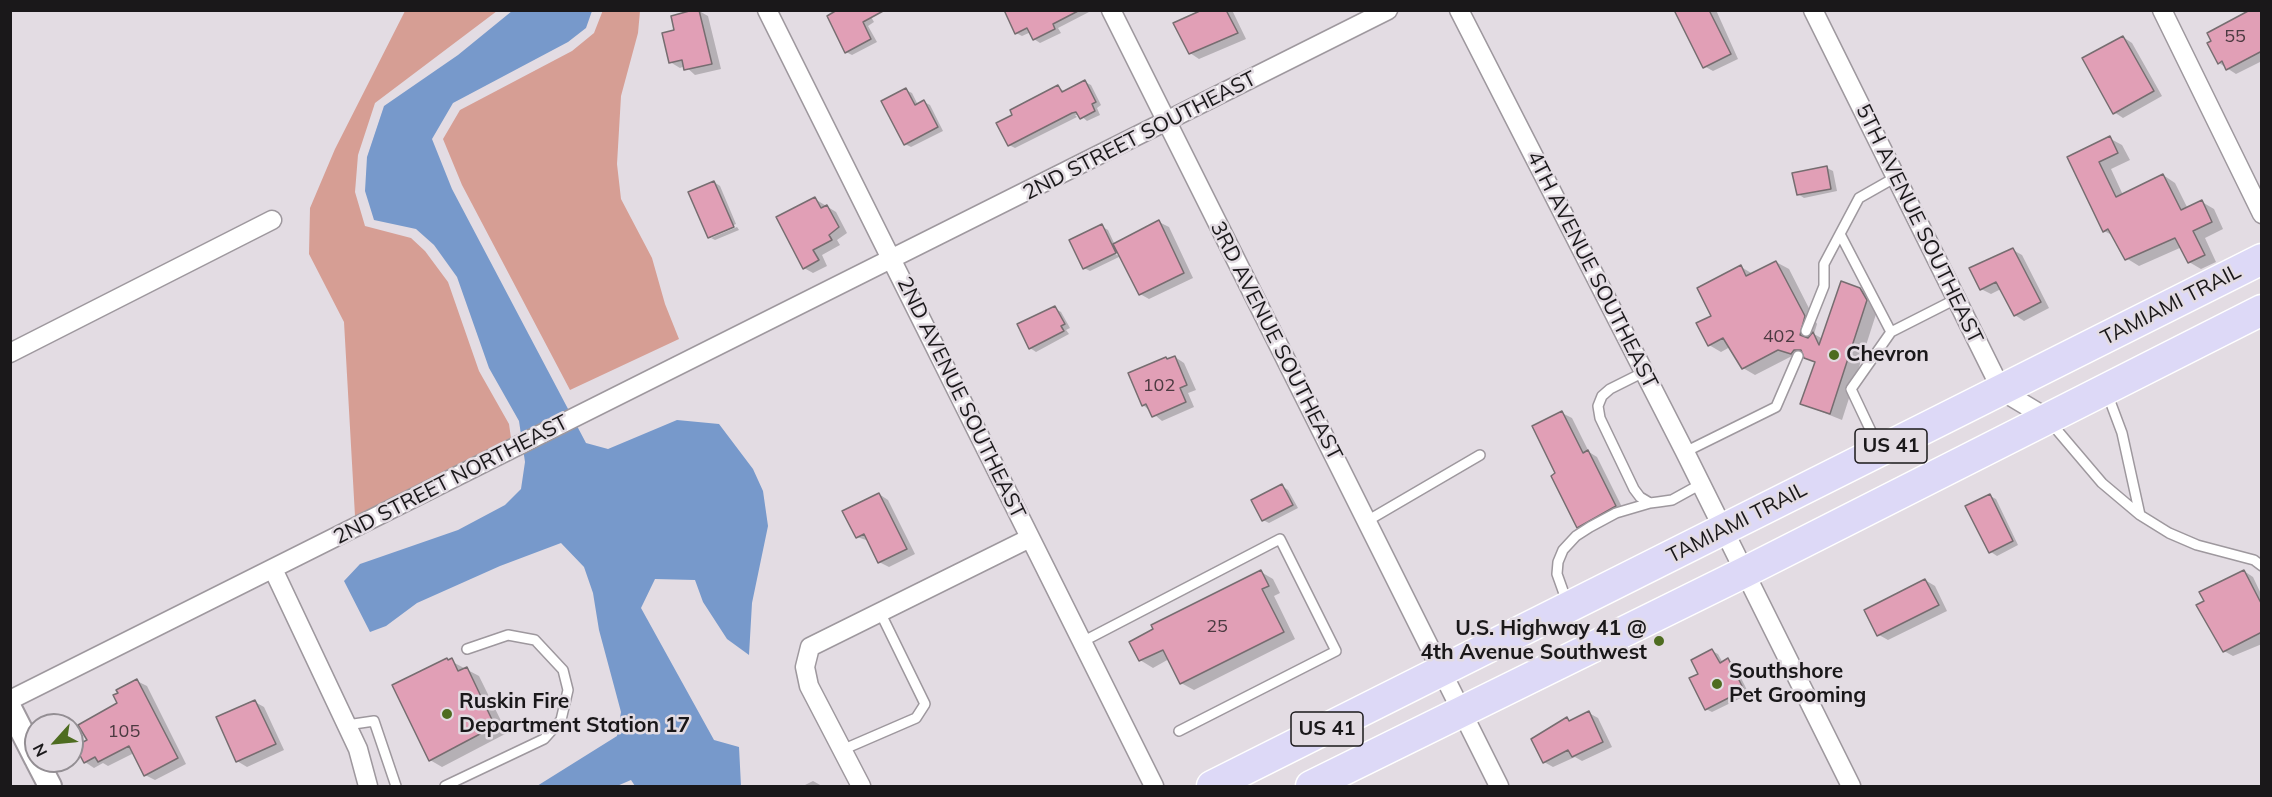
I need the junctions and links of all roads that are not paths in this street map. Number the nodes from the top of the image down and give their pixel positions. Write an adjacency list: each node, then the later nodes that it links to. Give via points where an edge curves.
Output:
1 (767, 10): 13 (street, 2ND AVENUE SOUTHEAST)
2 (1111, 10): 7 (street, 3RD AVENUE SOUTHEAST)
3 (1388, 10): 7 (street, 2ND STREET SOUTHEAST)
4 (1460, 10): 20 (street, 4TH AVENUE SOUTHEAST)
5 (1813, 10): 8 (street, 5TH AVENUE SOUTHEAST)
6 (2162, 10): 9 (street)
7 (1166, 124): 13 (street, 2ND STREET SOUTHEAST); 30 (street, 3RD AVENUE SOUTHEAST)
8 (1896, 177): 11 (lane, via 1859,198); 14 (street, 5TH AVENUE SOUTHEAST)
9 (2262, 214)
10 (272, 220): 18 (street)
11 (1840, 234): 16 (lane, via 1824,264 1824,286); 17 (lane)
12 (2262, 259): 22 (main road, TAMIAMI TRAIL / US 41)
13 (892, 260): 32 (street, 2ND AVENUE SOUTHEAST); 34 (street, 2ND STREET NORTHEAST)
14 (1956, 299): 17 (lane); 22 (street, 5TH AVENUE SOUTHEAST)
15 (2260, 309): 21 (main road, US 41)
16 (1806, 331)
17 (1891, 332): 24 (lane, via 1851,389)
18 (10, 353)
19 (1798, 356): 25 (lane, via 1776,407)
20 (1644, 372): 25 (street, 4TH AVENUE SOUTHEAST); 28 (lane, via 1610,389 1598,406 1634,489)
21 (2105, 389): 23 (main road, US 41); 29 (lane, via 2122,433)
22 (2002, 391): 23 (street); 24 (main road, TAMIAMI TRAIL / US 41)
23 (2047, 418): 29 (lane, via 2102,483); 35 (main road, US 41)
24 (1881, 451): 31 (main road, TAMIAMI TRAIL / US 41)
25 (1685, 452): 27 (street, 4TH AVENUE SOUTHEAST)
26 (1480, 455): 30 (lane)
27 (1701, 484): 28 (lane, via 1672,500); 31 (street, 4TH AVENUE SOUTHEAST)
28 (1650, 503): 36 (lane, via 1616,513 1590,527 1563,550 1557,574)
29 (2140, 515): 33 (lane, via 2179,537 2254,560)
30 (1367, 521): 40 (street, 3RD AVENUE SOUTHEAST)
31 (1724, 530): 35 (street, 4TH AVENUE SOUTHEAST); 36 (main road, TAMIAMI TRAIL / US 41)
32 (1030, 538): 37 (street); 38 (street, 2ND AVENUE SOUTHEAST)
33 (2262, 566)
34 (273, 569): 41 (street, 2ND STREET NORTHEAST); 44 (street)
35 (1745, 572): 43 (main road, US 41); 56 (street, 4TH AVENUE SOUTHEAST)
36 (1569, 607): 40 (main road, TAMIAMI TRAIL / US 41)
37 (880, 612): 47 (street, via 810,647 805,667 809,686); 47 (lane, via 925,704 916,718)
38 (1082, 642): 45 (lane, via 1280,539 1336,651); 52 (street, 2ND AVENUE SOUTHEAST)
39 (467, 650): 50 (lane, via 508,635 535,640 563,670 568,690 561,720 544,739)
40 (1442, 671): 43 (street, 3RD AVENUE SOUTHEAST); 53 (main road, TAMIAMI TRAIL / US 41)
41 (10, 699)
42 (10, 708): 46 (street)
43 (1463, 711): 54 (main road, US 41); 55 (street, 3RD AVENUE SOUTHEAST)
44 (347, 725): 48 (street); 49 (lane, via 374,721)
45 (1179, 731)
46 (24, 735)
47 (842, 750): 51 (street)
48 (368, 786)
49 (396, 786)
50 (445, 786)
51 (861, 786)
52 (1154, 786)
53 (1212, 786)
54 (1311, 786)
55 (1499, 786)
56 (1851, 786)

